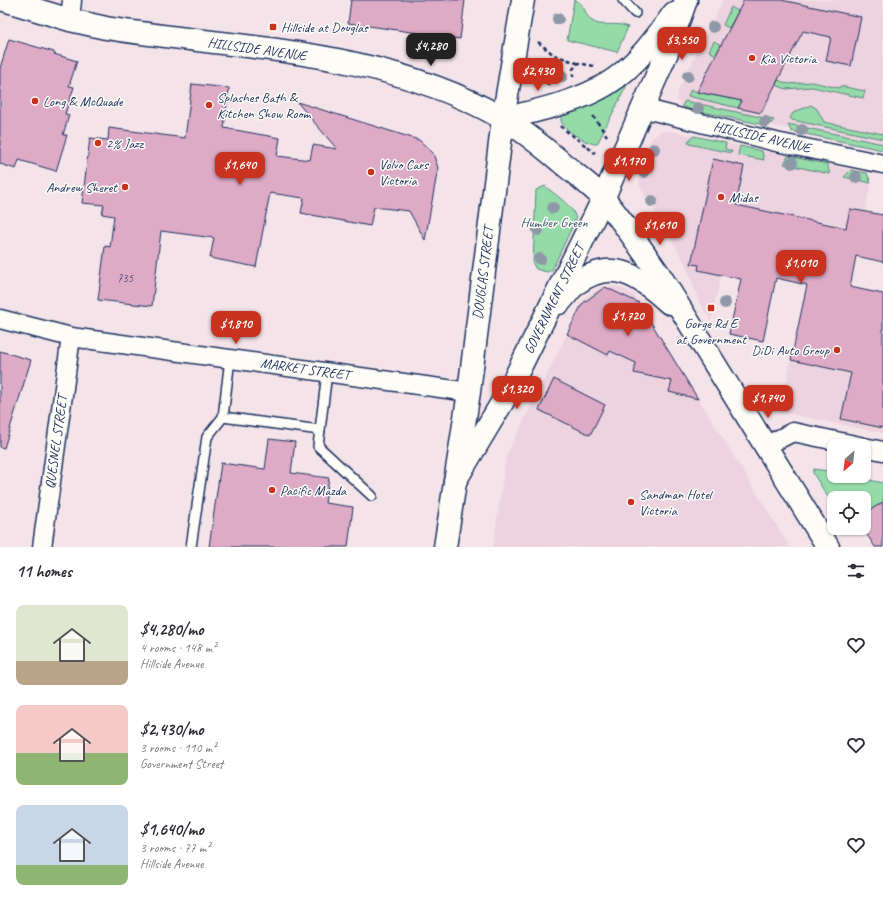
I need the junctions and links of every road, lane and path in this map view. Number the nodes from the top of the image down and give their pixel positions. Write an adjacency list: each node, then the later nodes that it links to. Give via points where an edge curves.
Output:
1 (4, 0): 5 (main road, HILLSIDE AVENUE)
2 (523, 0): 7 (main road, DOUGLAS STREET)
3 (623, 0): 6 (lane)
4 (685, 0): 13 (main road, GOVERNMENT STREET, via 668,50); 15 (main road, GOVERNMENT STREET, via 627,69 608,84 558,104)
5 (71, 10): 15 (main road, HILLSIDE AVENUE, via 141,34 344,61 414,79)
6 (635, 13)
7 (519, 28): 9 (path, via 554,55); 15 (main road, DOUGLAS STREET)
8 (552, 61): 11 (path)
9 (578, 63)
10 (543, 70): 11 (path)
11 (548, 71): 12 (path)
12 (550, 92)
13 (642, 108): 17 (main road, GOVERNMENT STREET); 19 (street, HILLSIDE AVENUE, via 776,142)
14 (590, 112): 17 (path)
15 (503, 118): 20 (main road, HILLSIDE AVENUE); 27 (main road, DOUGLAS STREET)
16 (556, 124): 18 (path)
17 (623, 152): 20 (main road, GOVERNMENT STREET)
18 (595, 153)
19 (883, 164)
20 (603, 198): 21 (main road, HILLSIDE AVENUE, via 658,274); 23 (main road, GOVERNMENT STREET)
21 (683, 316): 23 (main road, via 636,276 616,271 596,272 576,284); 31 (main road)
22 (0, 319): 24 (street, MARKET STREET)
23 (545, 319): 34 (main road, GOVERNMENT STREET, via 506,396)
24 (71, 337): 25 (street, MARKET STREET); 36 (street, QUESNEL STREET)
25 (230, 359): 26 (street, MARKET STREET); 28 (lane)
26 (327, 373): 27 (street, MARKET STREET); 29 (lane)
27 (469, 392): 34 (main road, DOUGLAS STREET)
28 (223, 417): 29 (lane); 37 (lane, via 207,437)
29 (320, 430): 35 (lane, via 318,446)
30 (827, 439): 31 (street, via 793,432)
31 (765, 446): 39 (main road)
32 (871, 448): 33 (street)
33 (883, 451)
34 (454, 482): 38 (main road, DOUGLAS STREET)
35 (372, 496)
36 (42, 547)
37 (191, 547)
38 (445, 547)
39 (828, 547)

